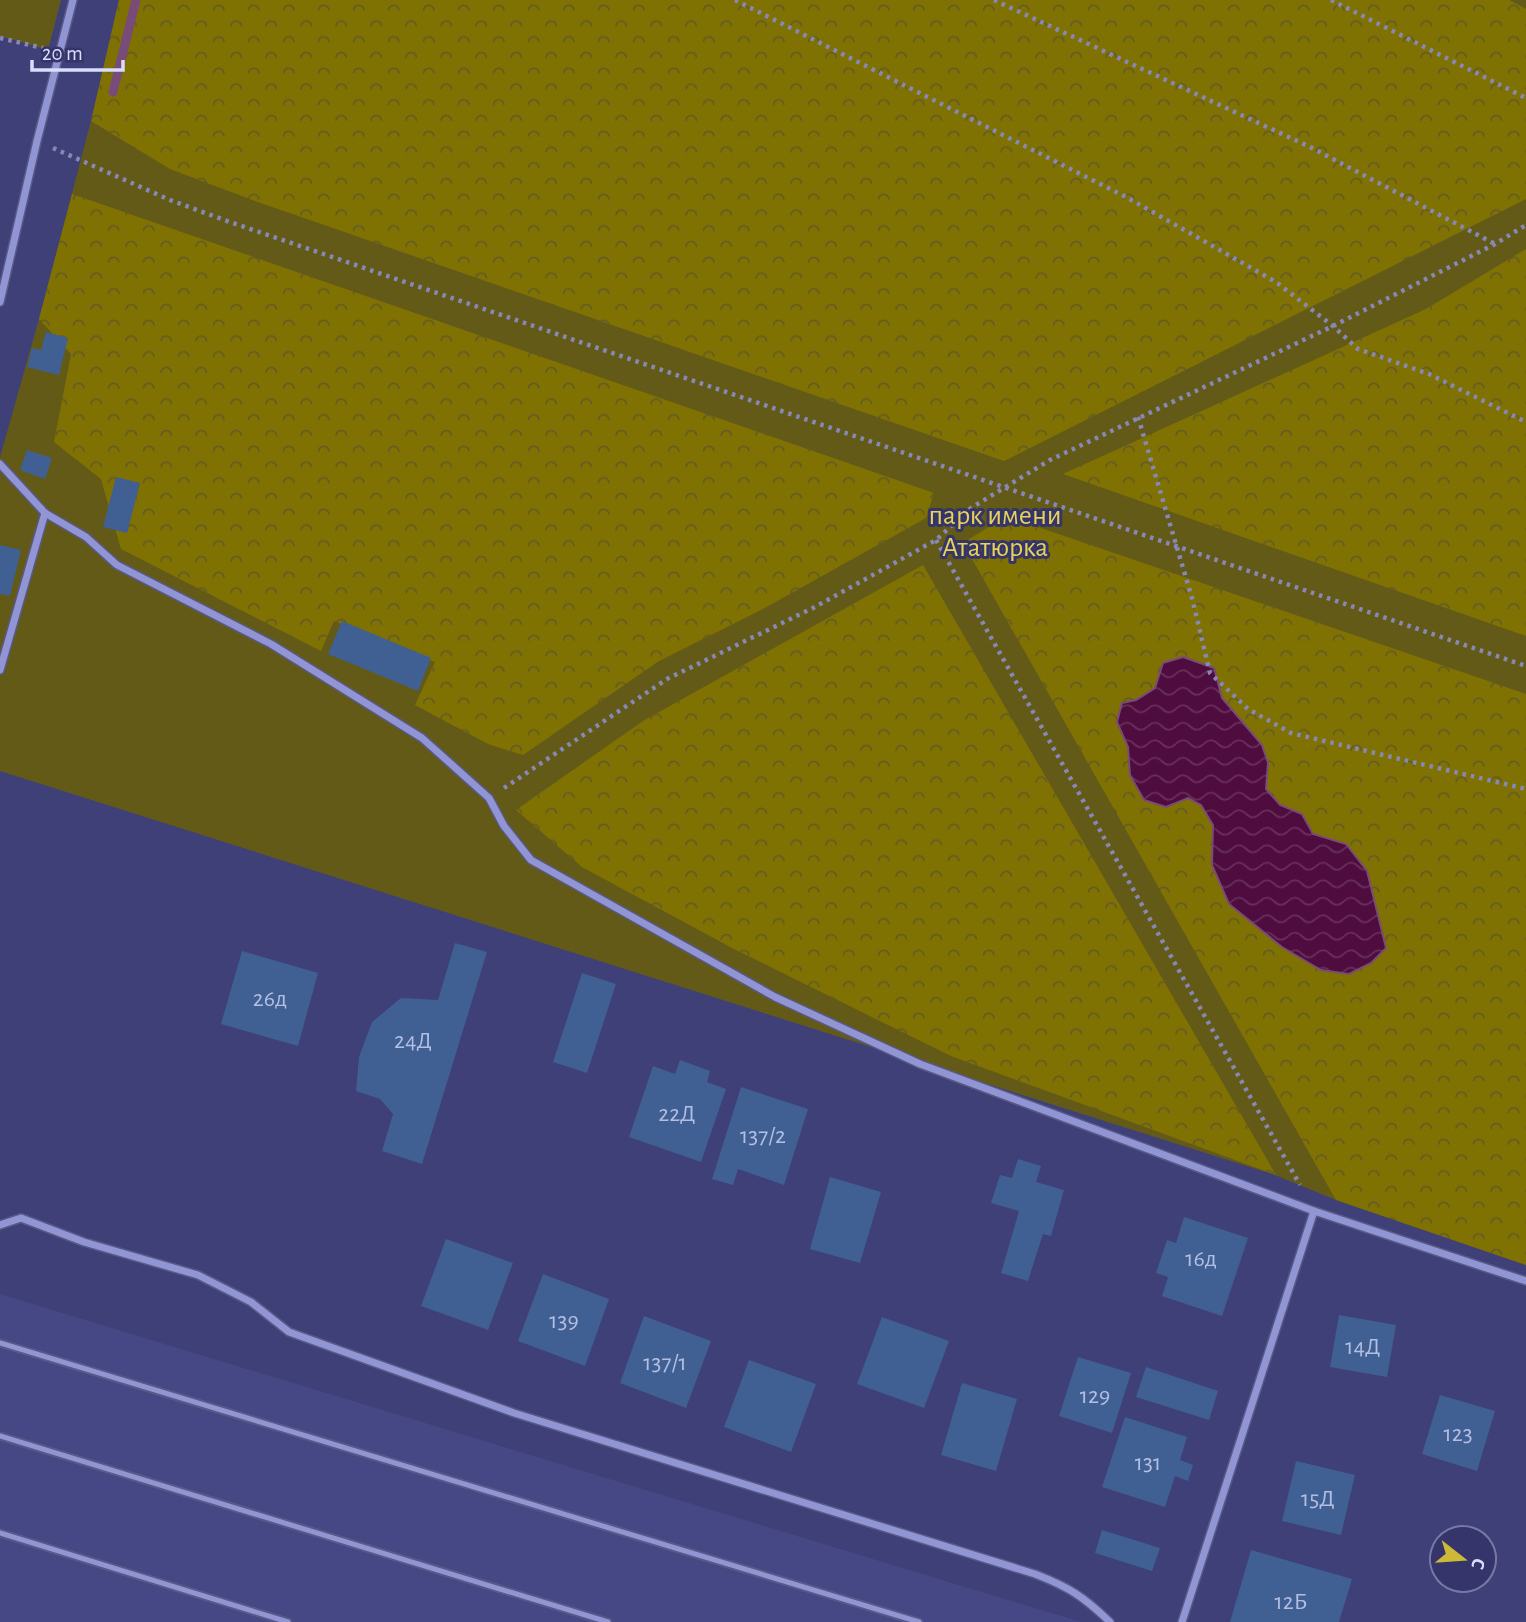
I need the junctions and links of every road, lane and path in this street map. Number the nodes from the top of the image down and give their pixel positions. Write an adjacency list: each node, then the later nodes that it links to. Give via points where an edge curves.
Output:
1 (73, 0): 8 (street)
2 (735, 0): 12 (path, via 1128,198 1276,282)
3 (994, 0): 10 (path, via 1310,148)
4 (1331, 0): 7 (path)
5 (0, 38): 6 (path)
6 (48, 50)
7 (1526, 98)
8 (37, 141): 11 (street); 16 (path, via 227,221)
9 (1526, 225): 10 (path)
10 (1495, 244): 12 (path)
11 (0, 302)
12 (1333, 326): 13 (path); 14 (path, via 1358,349 1429,374)
13 (1138, 417): 16 (path); 19 (path)
14 (1526, 422)
15 (0, 464): 17 (street)
16 (1004, 487): 18 (path, via 971,508); 19 (path)
17 (45, 513): 21 (street); 23 (street, via 86,537 117,565 271,643 422,738)
18 (936, 540): 23 (path, via 813,608 667,679); 24 (path)
19 (1176, 546): 20 (path); 22 (path, via 1210,673 1248,709 1291,733)
20 (1526, 666)
21 (0, 670)
22 (1526, 789)
23 (489, 799): 24 (street, via 531,860 775,997 920,1064)
24 (1314, 1211): 26 (street); 34 (street)
25 (0, 1225): 33 (street, via 21,1218 84,1242 198,1275 251,1302 289,1332 501,1409 1035,1574 1087,1599)
26 (1526, 1281)
27 (0, 1343): 32 (lane)
28 (0, 1436): 31 (lane)
29 (0, 1533): 30 (lane)
30 (288, 1622)
31 (608, 1622)
32 (919, 1622)
33 (1110, 1622)
34 (1182, 1622)

